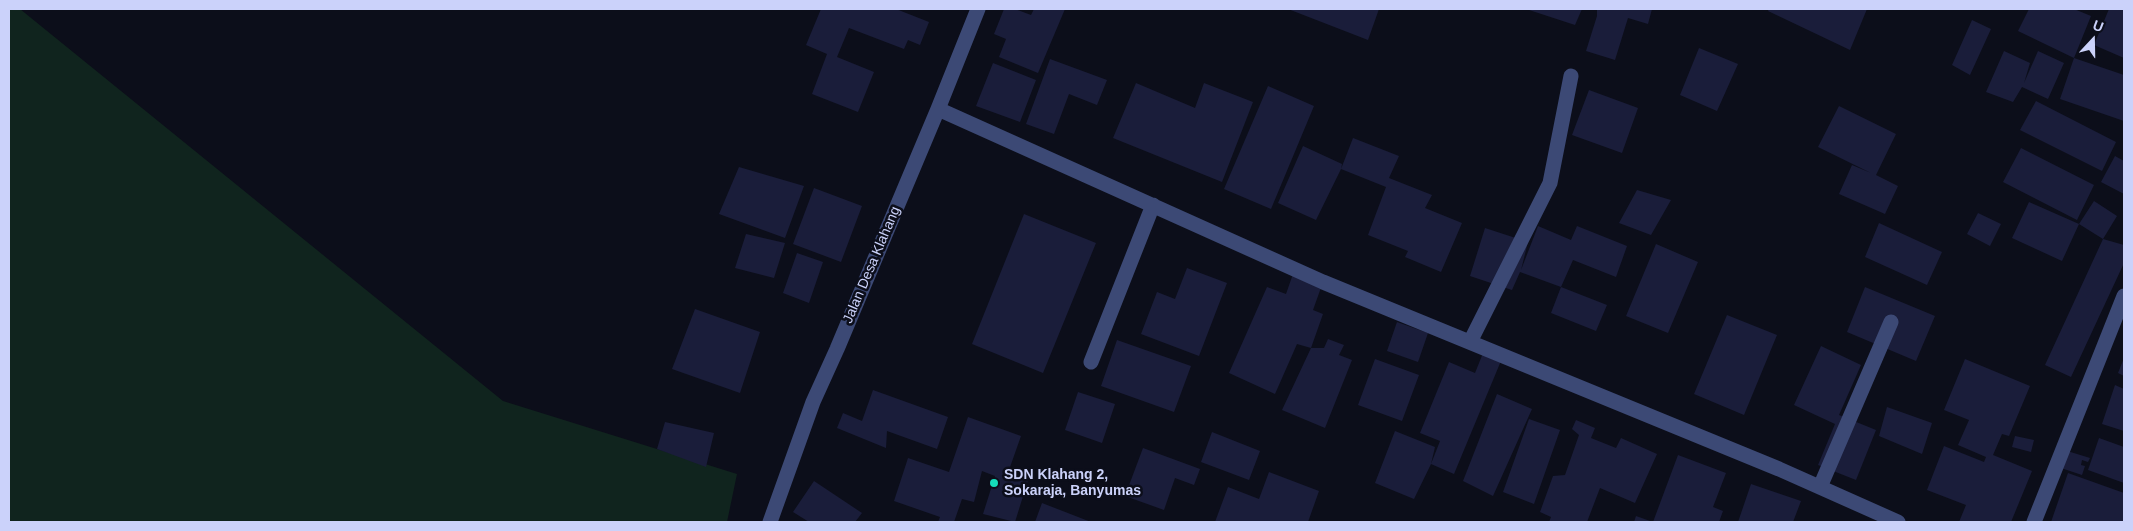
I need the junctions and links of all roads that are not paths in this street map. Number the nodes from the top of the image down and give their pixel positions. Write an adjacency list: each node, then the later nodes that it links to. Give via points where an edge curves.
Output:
1 (978, 9): 3 (street, Jalan Desa Klahang)
2 (1571, 76): 7 (street, via 1550,183)
3 (938, 109): 4 (street); 10 (street, Jalan Desa Klahang, via 813,402)
4 (1153, 205): 7 (street, via 1323,282); 8 (street)
5 (2124, 296): 12 (street)
6 (1891, 322): 9 (street)
7 (1470, 342): 9 (street)
8 (1091, 362)
9 (1820, 487): 11 (street)
10 (770, 522)
11 (1898, 522)
12 (2034, 522)

